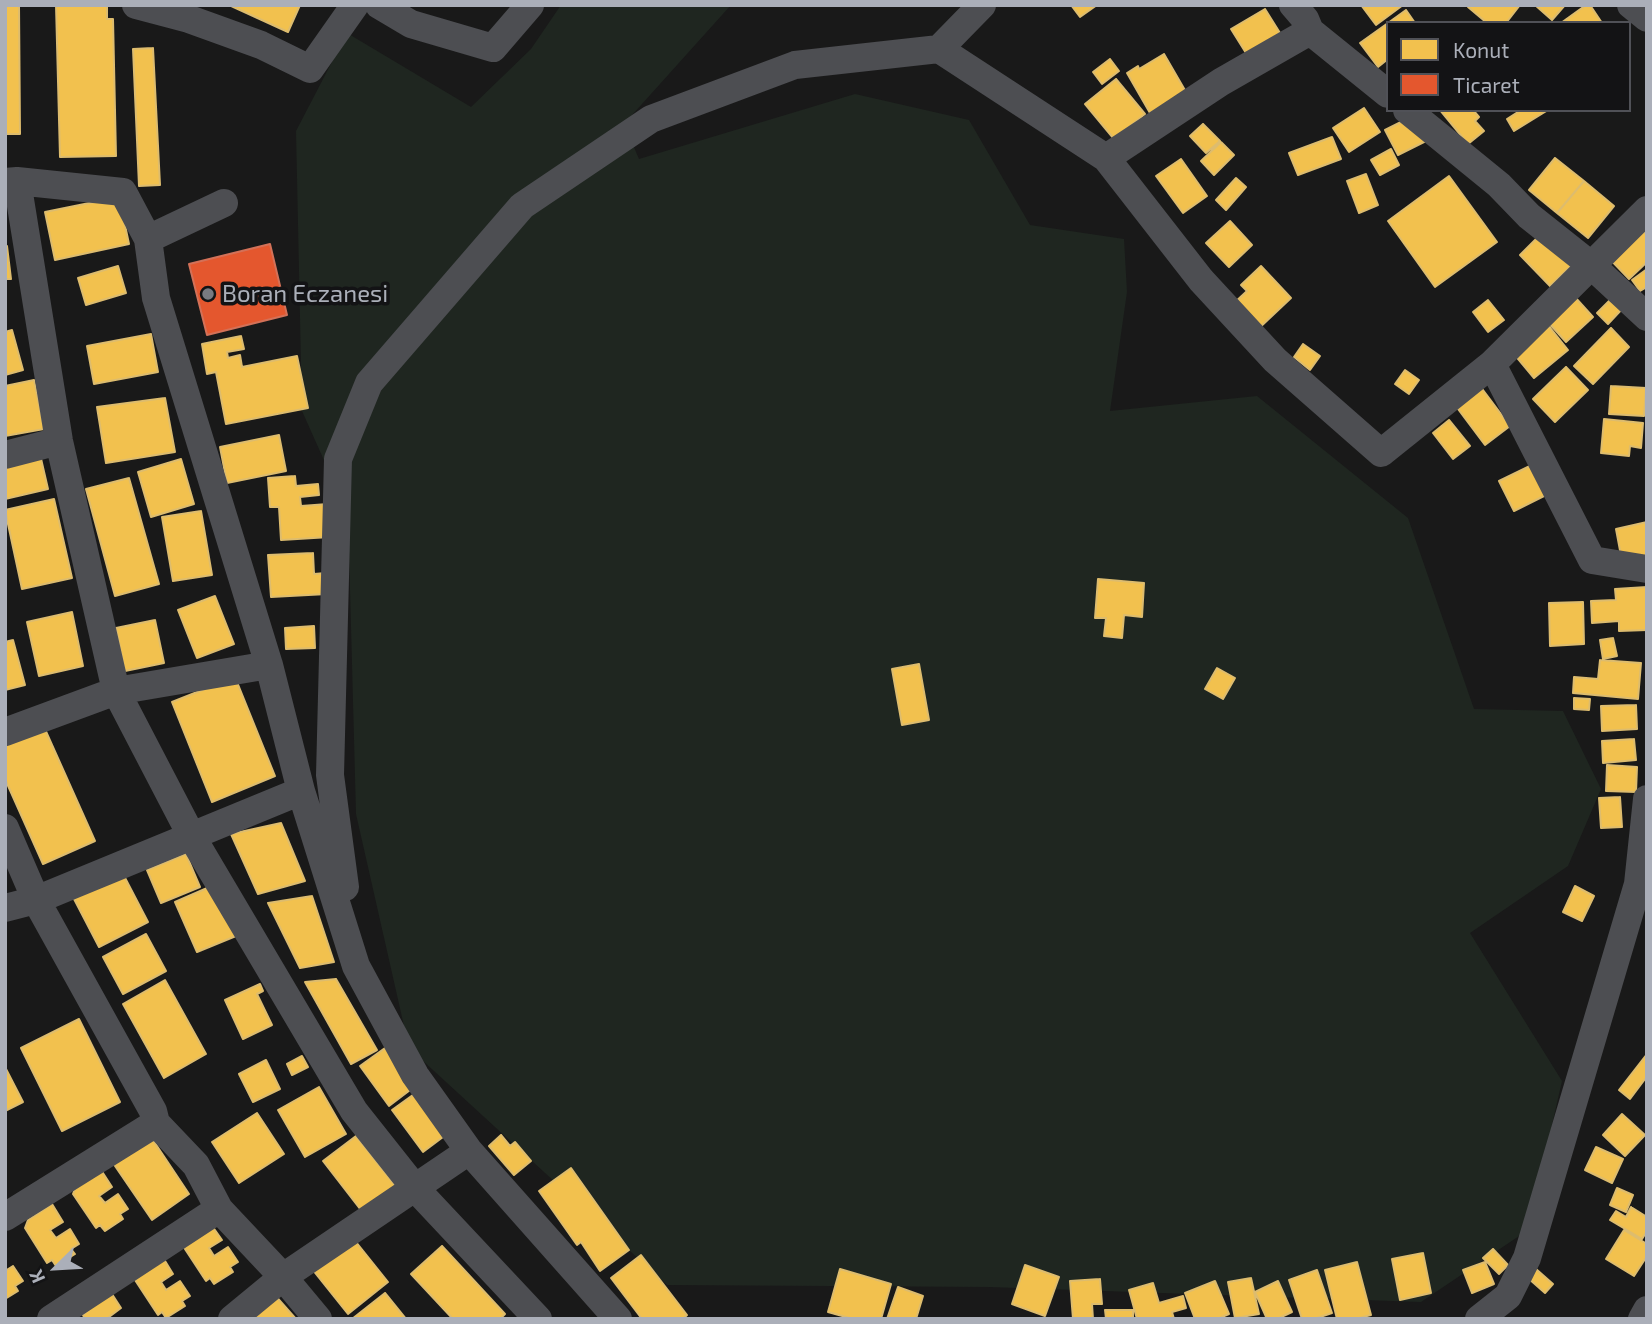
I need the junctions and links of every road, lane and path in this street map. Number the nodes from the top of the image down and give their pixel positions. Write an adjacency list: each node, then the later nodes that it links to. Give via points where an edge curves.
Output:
1 (136, 5): 8 (street)
2 (355, 5): 8 (street, via 310,69)
3 (379, 5): 4 (street, via 411,24 493,48)
4 (530, 5)
5 (982, 5): 11 (street)
6 (1293, 5): 10 (street)
7 (1631, 5): 9 (street)
8 (191, 12)
9 (1647, 18)
10 (1310, 31): 12 (street); 14 (street, via 1221,82)
11 (939, 49): 14 (street); 34 (street, via 795,65 651,119 522,206 369,383 338,459 330,775)
12 (1386, 92)
13 (1409, 112): 19 (street)
14 (1106, 158): 21 (street, via 1201,280 1275,360 1381,453)
15 (11, 182): 18 (street, via 123,192); 22 (street)
16 (224, 203): 18 (street)
17 (1647, 210): 19 (street)
18 (148, 239): 25 (street, via 156,298)
19 (1592, 266): 20 (street); 21 (street)
20 (1647, 317)
21 (1492, 364): 24 (street, via 1592,560)
22 (60, 441): 23 (street); 26 (street)
23 (5, 455)
24 (1647, 569)
25 (269, 665): 26 (street); 28 (street)
26 (116, 691): 27 (street); 31 (street)
27 (5, 732)
28 (301, 791): 31 (street); 34 (street)
29 (1647, 799): 47 (street, via 1638,884 1527,1258 1508,1296)
30 (5, 828): 32 (street)
31 (192, 837): 32 (street); 37 (street, via 354,1111)
32 (36, 900): 33 (street); 35 (street)
33 (5, 908)
34 (356, 966): 36 (street, via 415,1075)
35 (156, 1123): 38 (street, via 196,1165); 39 (street)
36 (469, 1151): 37 (street); 46 (street)
37 (415, 1188): 40 (street); 45 (street)
38 (219, 1209): 40 (street); 42 (street)
39 (5, 1217)
40 (283, 1277): 43 (street); 44 (street)
41 (1647, 1310): 48 (street)
42 (51, 1319)
43 (232, 1319)
44 (318, 1319)
45 (538, 1319)
46 (618, 1319)
47 (1479, 1319)
48 (1642, 1319)

